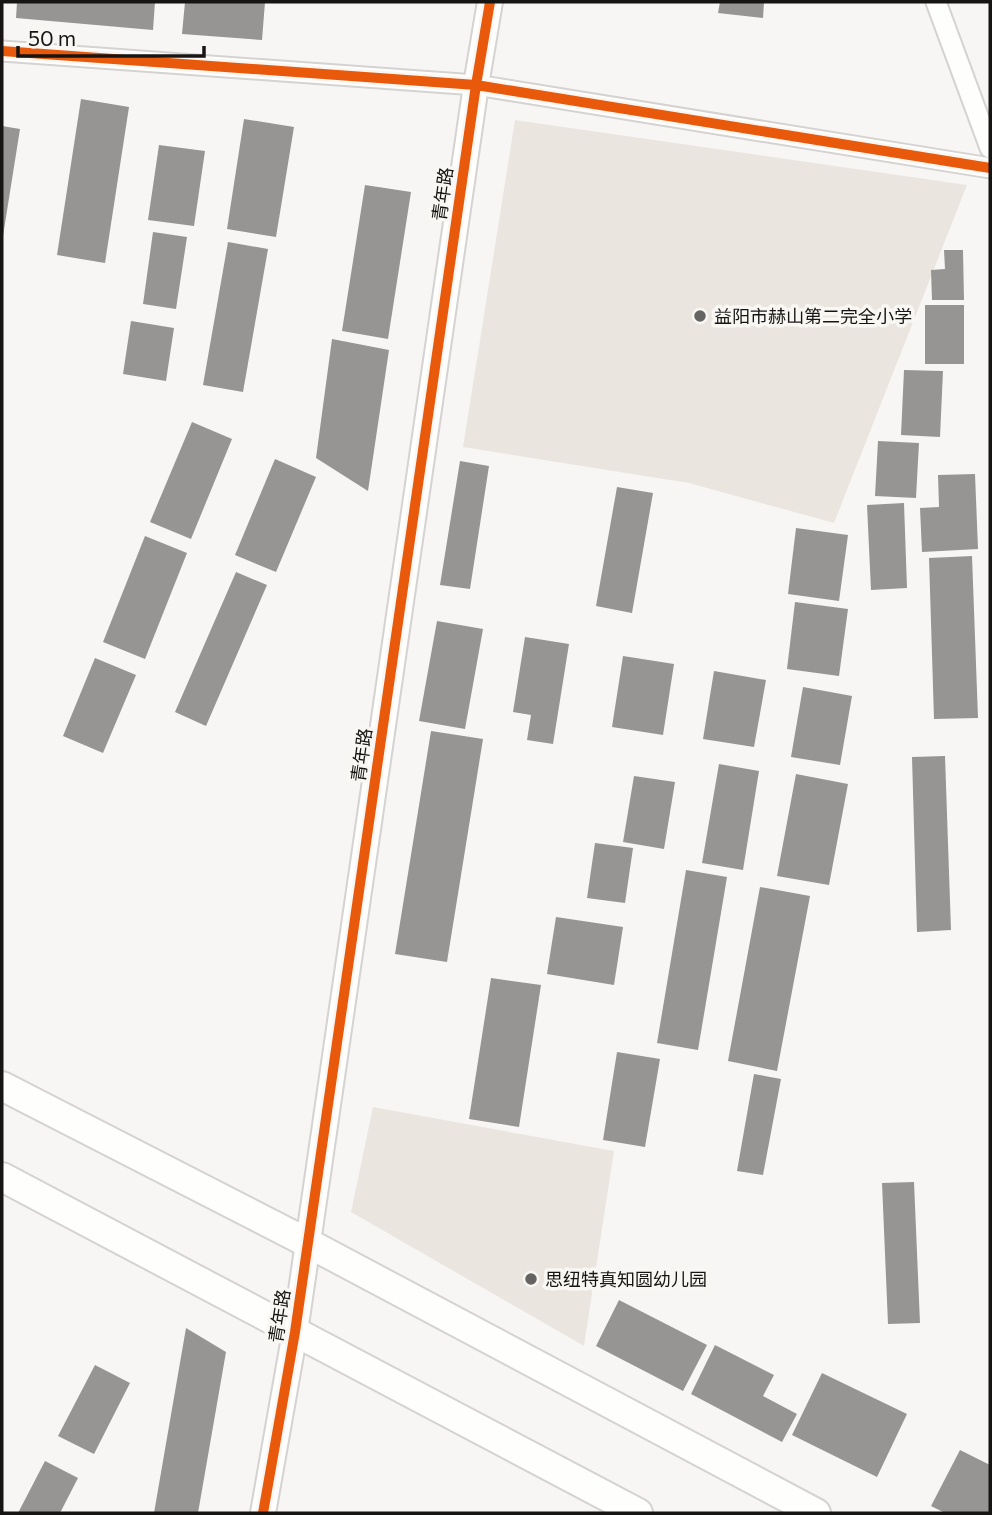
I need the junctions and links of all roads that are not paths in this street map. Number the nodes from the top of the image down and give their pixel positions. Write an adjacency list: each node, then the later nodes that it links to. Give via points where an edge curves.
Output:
1 (490, 2): 4 (street, 青年路)
2 (936, 2): 5 (street)
3 (2, 51): 4 (street)
4 (476, 85): 6 (street); 9 (street, 青年路)
5 (990, 148)
6 (990, 168)
7 (2, 1086): 9 (main road)
8 (2, 1177): 10 (main road)
9 (308, 1243): 10 (street, 青年路); 13 (main road)
10 (295, 1332): 11 (street, 青年路); 12 (main road)
11 (263, 1513)
12 (638, 1513)
13 (816, 1513)

